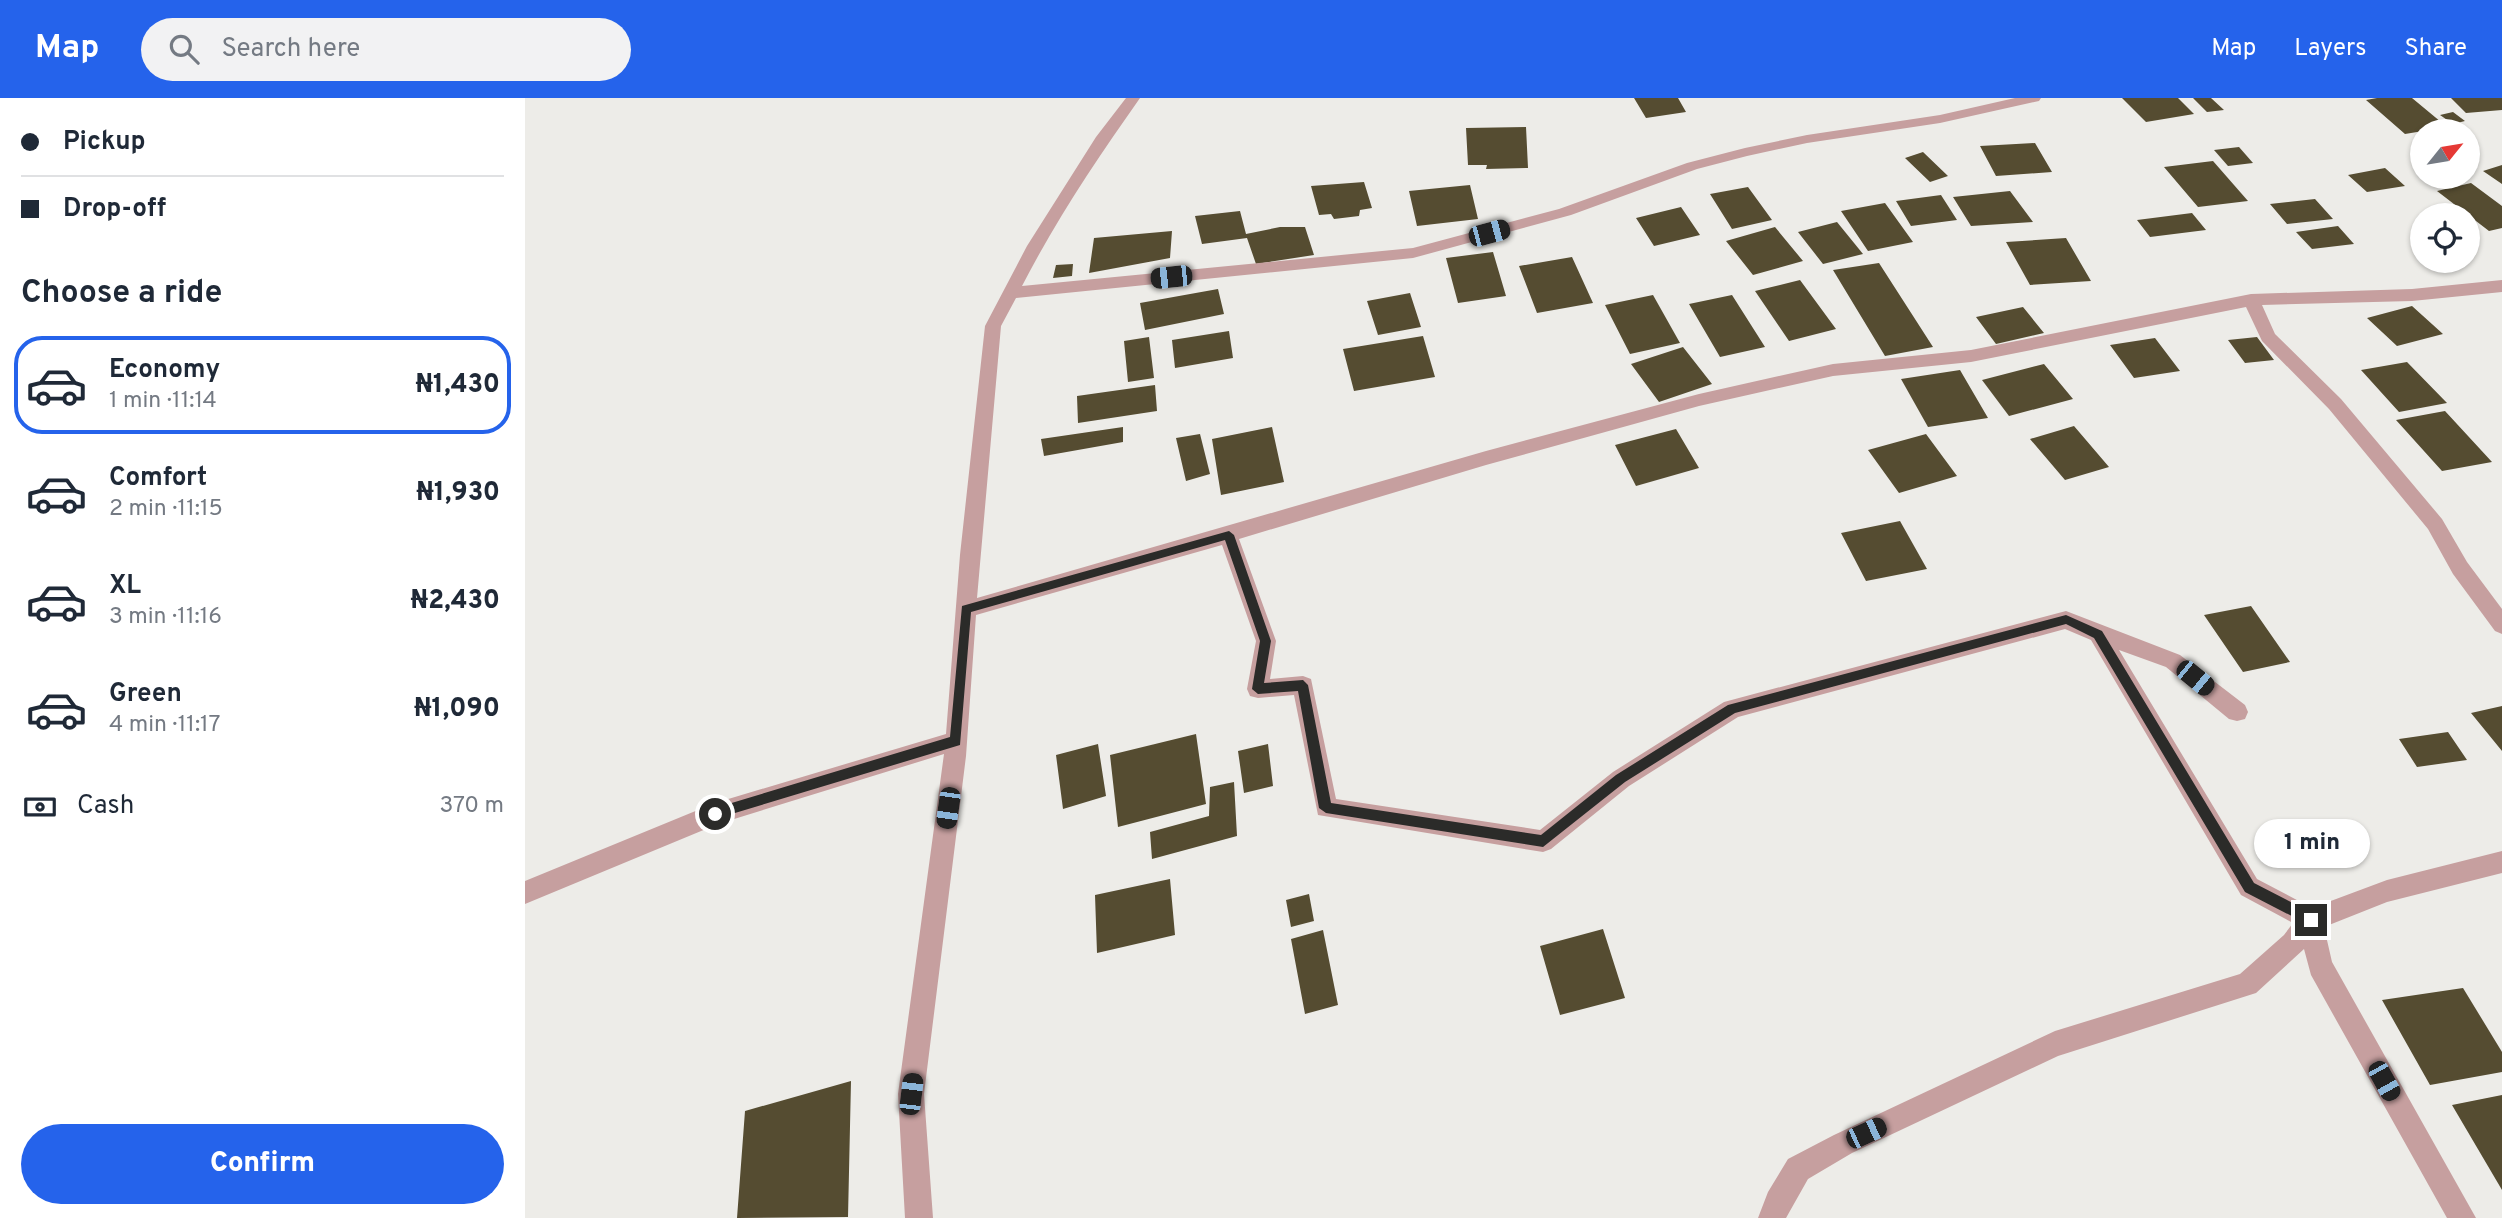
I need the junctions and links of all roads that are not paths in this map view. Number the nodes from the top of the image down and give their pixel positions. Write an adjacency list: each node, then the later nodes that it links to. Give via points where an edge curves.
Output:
1 (1133, 98): 5 (street, via 1103,137)
2 (2034, 98): 3 (street)
3 (1992, 102): 5 (street, via 1940,119 1745,152 1565,212 1413,253)
4 (2502, 286): 6 (street, via 2412,295)
5 (1010, 293): 8 (street, via 993,326)
6 (2251, 300): 7 (street, via 1971,356 1833,370 1699,400); 9 (street, via 2268,337 2335,404 2435,524)
7 (1229, 535): 8 (street); 10 (street, via 1266,641 1258,689 1303,685 1326,808 1543,841 1621,779 1732,709 2066,620)
8 (966, 609): 12 (street)
9 (2502, 625)
10 (2098, 634): 11 (street, via 2173,661); 15 (street, via 2249,887)
11 (2237, 712)
12 (956, 741): 14 (street, via 715,814); 16 (street, via 911,1094)
13 (2502, 862): 15 (street, via 2387,891)
14 (525, 893)
15 (2311, 920): 17 (street, via 2293,944 2247,984 2055,1044 1843,1144 1798,1170); 18 (street, via 2320,966)
16 (919, 1218)
17 (1772, 1218)
18 (2462, 1218)

